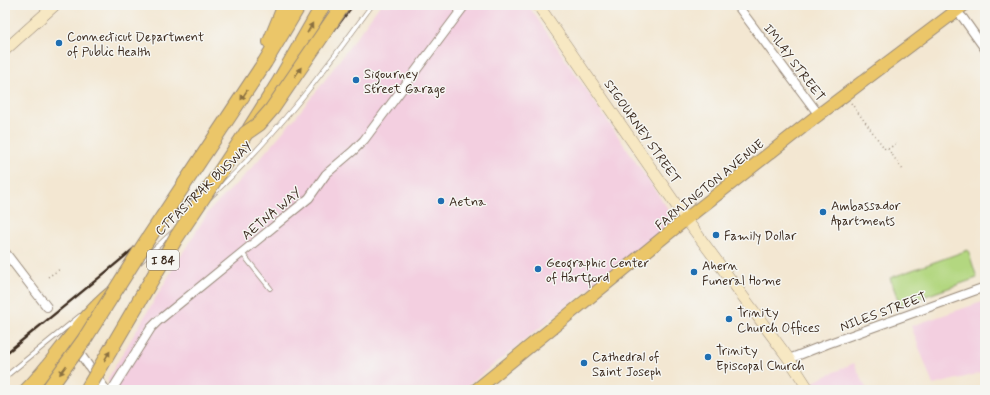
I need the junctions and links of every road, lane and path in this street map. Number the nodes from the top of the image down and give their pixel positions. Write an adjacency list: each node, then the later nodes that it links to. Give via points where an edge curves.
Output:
1 (55, 5): 11 (main road)
2 (285, 5): 13 (highway, via 272,35)
3 (299, 5): 13 (highway, I 84)
4 (323, 5): 16 (highway, I 84, one-way to 4)
5 (343, 5): 16 (highway, one-way to 5, bridge, via 259,124 272,109)
6 (372, 5): 31 (lane, CTFASTRAK BUSWAY, via 298,103 233,175 75,321)
7 (465, 5): 22 (street, AETNA WAY, via 360,144 328,172 309,198)
8 (538, 5): 20 (main road, SIGOURNEY STREET)
9 (737, 5): 15 (street, IMLAY STREET)
10 (956, 7): 12 (street); 15 (main road, FARMINGTON AVENUE)
11 (6, 47)
12 (985, 50)
13 (265, 62): 27 (highway, I 84, one-way to 27, bridge)
14 (851, 103): 18 (path)
15 (819, 115): 20 (main road, FARMINGTON AVENUE)
16 (246, 133): 34 (highway, I 84, one-way to 16, bridge, via 176,238)
17 (897, 143): 18 (path)
18 (888, 149): 19 (path)
19 (903, 170)
20 (686, 219): 30 (main road, SIGOURNEY STREET); 37 (main road, FARMINGTON AVENUE)
21 (5, 252): 28 (street)
22 (241, 253): 26 (lane); 36 (street, AETNA WAY, via 154,325)
23 (60, 269): 24 (path)
24 (48, 277)
25 (985, 287): 30 (street, NILES STREET)
26 (270, 288)
27 (115, 290): 32 (highway, via 90,313); 33 (highway, I 84, one-way to 33, bridge, via 84,340)
28 (47, 307)
29 (78, 351): 35 (street)
30 (789, 360): 38 (main road, SIGOURNEY STREET)
31 (5, 377)
32 (27, 390)
33 (48, 390)
34 (87, 390)
35 (106, 390)
36 (112, 390)
37 (476, 390)
38 (809, 390)

